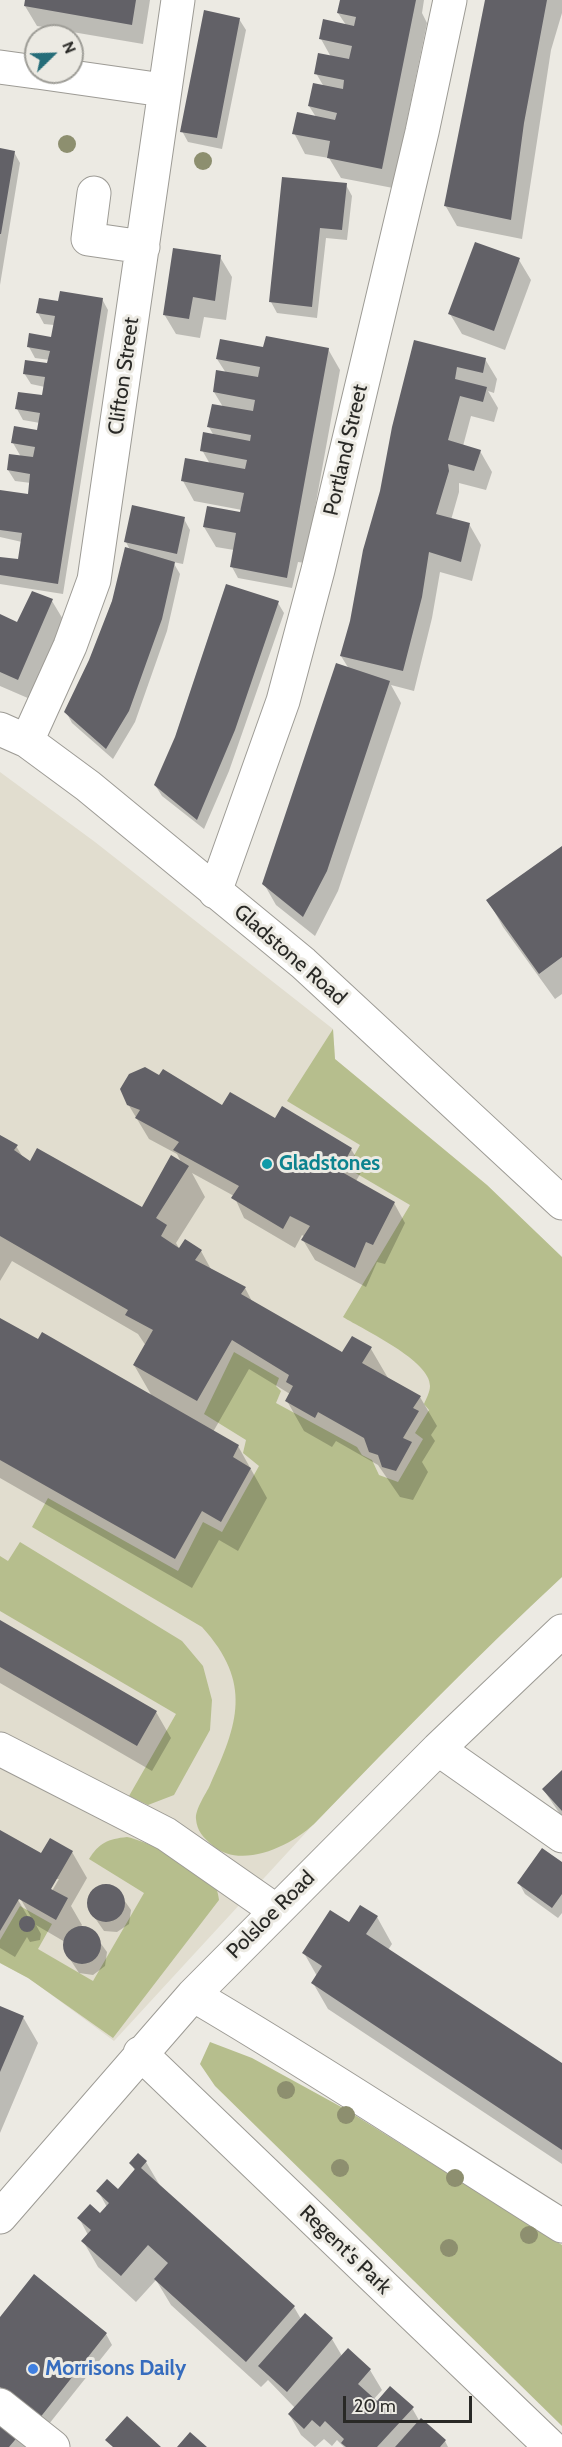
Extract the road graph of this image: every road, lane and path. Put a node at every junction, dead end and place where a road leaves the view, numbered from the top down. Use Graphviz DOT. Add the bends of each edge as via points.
graph roads {
  1 [pos="178,0"];
  2 [pos="450,0"];
  3 [pos="0,67"];
  4 [pos="24,70"];
  5 [pos="84,79"];
  6 [pos="163,90"];
  7 [pos="94,193"];
  8 [pos="143,247"];
  9 [pos="13,735"];
  10 [pos="215,891"];
  11 [pos="562,1203"];
  12 [pos="562,1631"];
  13 [pos="0,1749"];
  14 [pos="438,1749"];
  15 [pos="562,1836"];
  16 [pos="275,1910"];
  17 [pos="193,1995"];
  18 [pos="140,2053"];
  19 [pos="0,2217"];
  20 [pos="562,2226"];
  21 [pos="0,2405"];
  22 [pos="53,2447"];
  23 [pos="551,2447"];
  1 -- 6 [label="street, Clifton Street"];
  2 -- 10 [label="street, Portland Street" via="315,581 283,701"];
  3 -- 4 [label="street"];
  5 -- 6 [label="street"];
  6 -- 8 [label="street, Clifton Street"];
  7 -- 8 [label="street" via="88,239"];
  8 -- 9 [label="street, Clifton Street" via="94,580 70,645"];
  9 -- 10 [label="street, Gladstone Road" via="88,786"];
  10 -- 11 [label="street, Gladstone Road" via="303,963"];
  12 -- 14 [label="street, Polsloe Road"];
  13 -- 16 [label="street" via="166,1834"];
  14 -- 15 [label="street"];
  14 -- 16 [label="street, Polsloe Road"];
  16 -- 17 [label="street, Polsloe Road"];
  17 -- 18 [label="street, Polsloe Road"];
  17 -- 20 [label="street" via="298,2057"];
  18 -- 19 [label="street, Polsloe Road"];
  18 -- 23 [label="street, Regent's Park"];
  21 -- 22 [label="street"];
}
